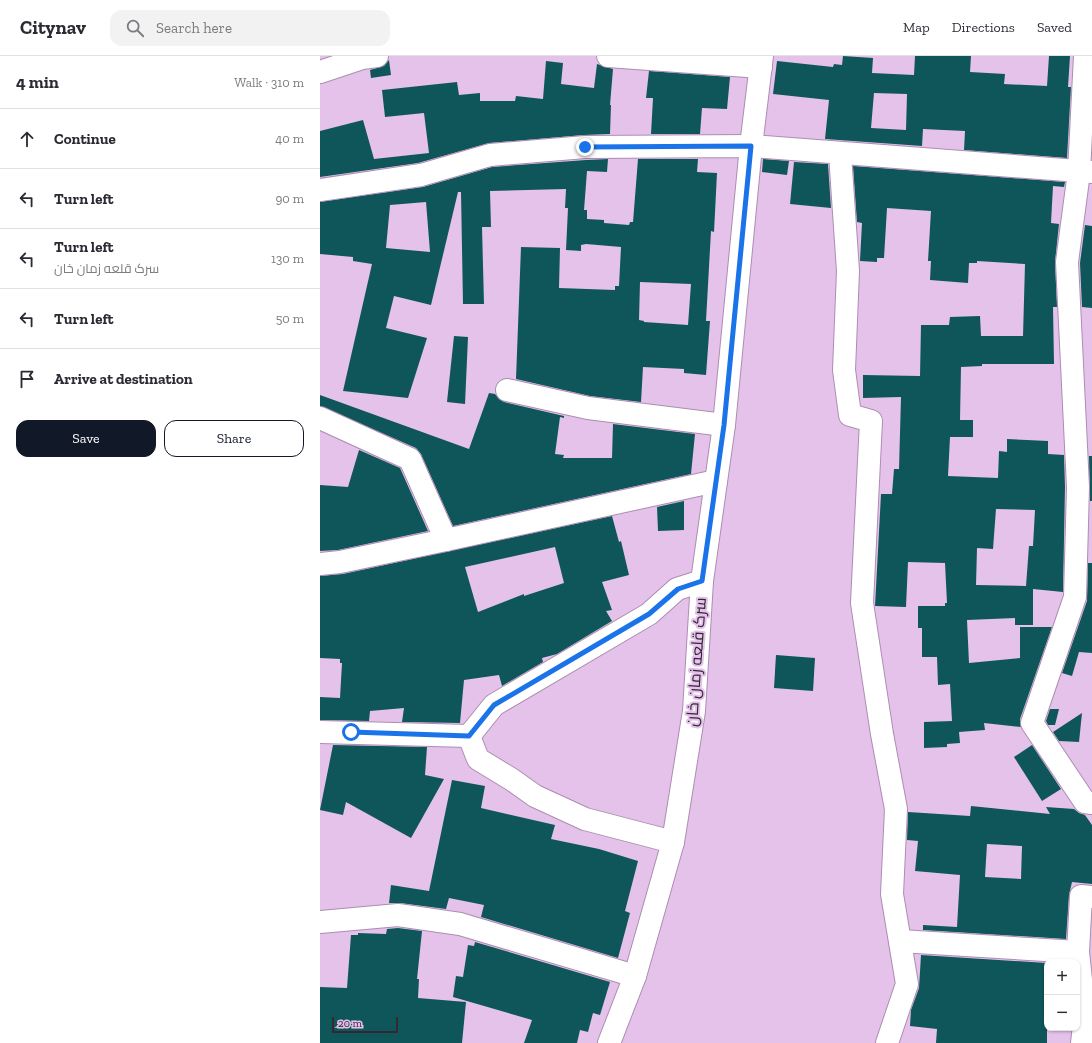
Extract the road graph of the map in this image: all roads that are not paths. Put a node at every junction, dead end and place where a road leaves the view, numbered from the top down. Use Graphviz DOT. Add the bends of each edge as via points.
graph roads {
  1 [pos="377,56"];
  2 [pos="608,56"];
  3 [pos="1085,56"];
  4 [pos="762,61"];
  5 [pos="320,72"];
  6 [pos="751,146"];
  7 [pos="840,154"];
  8 [pos="1085,172"];
  9 [pos="320,190"];
  10 [pos="508,390"];
  11 [pos="320,418"];
  12 [pos="724,425"];
  13 [pos="716,482"];
  14 [pos="446,540"];
  15 [pos="320,564"];
  16 [pos="702,581"];
  17 [pos="1084,598"];
  18 [pos="320,732"];
  19 [pos="469,736"];
  20 [pos="1092,802"];
  21 [pos="673,842"];
  22 [pos="1092,897"];
  23 [pos="320,922"];
  24 [pos="900,941"];
  25 [pos="1078,952"];
  26 [pos="635,976"];
  27 [pos="609,1043"];
  28 [pos="887,1043"];
  29 [pos="1082,1043"];
  1 -- 5 [label="street" via="362,58"];
  2 -- 4 [label="street"];
  3 -- 8 [label="street"];
  4 -- 6 [label="street, سرک قلعه زمان خان"];
  6 -- 7 [label="street"];
  6 -- 9 [label="street" via="585,147 490,155 421,175"];
  6 -- 12 [label="street, سرک قلعه زمان خان"];
  7 -- 8 [label="street"];
  7 -- 24 [label="street" via="848,271 844,370 850,415 871,421 862,603 896,809 892,894"];
  8 -- 17 [label="street" via="1067,262"];
  10 -- 12 [label="street" via="588,408"];
  11 -- 14 [label="street" via="410,459"];
  12 -- 13 [label="street, سرک قلعه زمان خان"];
  13 -- 14 [label="street"];
  13 -- 16 [label="street, سرک قلعه زمان خان"];
  14 -- 15 [label="street"];
  16 -- 19 [label="street" via="678,589 649,614 494,705"];
  16 -- 21 [label="street, سرک قلعه زمان خان" via="694,711"];
  17 -- 20 [label="street" via="1032,724 1085,802"];
  18 -- 19 [label="street"];
  19 -- 21 [label="street" via="478,759 535,796 585,819"];
  21 -- 26 [label="street, سرک قلعه زمان خان"];
  22 -- 25 [label="street" via="1081,896"];
  23 -- 26 [label="street" via="398,915 460,924"];
  24 -- 25 [label="street"];
  24 -- 28 [label="street" via="907,984"];
  25 -- 29 [label="street" via="1085,1017"];
  26 -- 27 [label="street, سرک قلعه زمان خان"];
}
